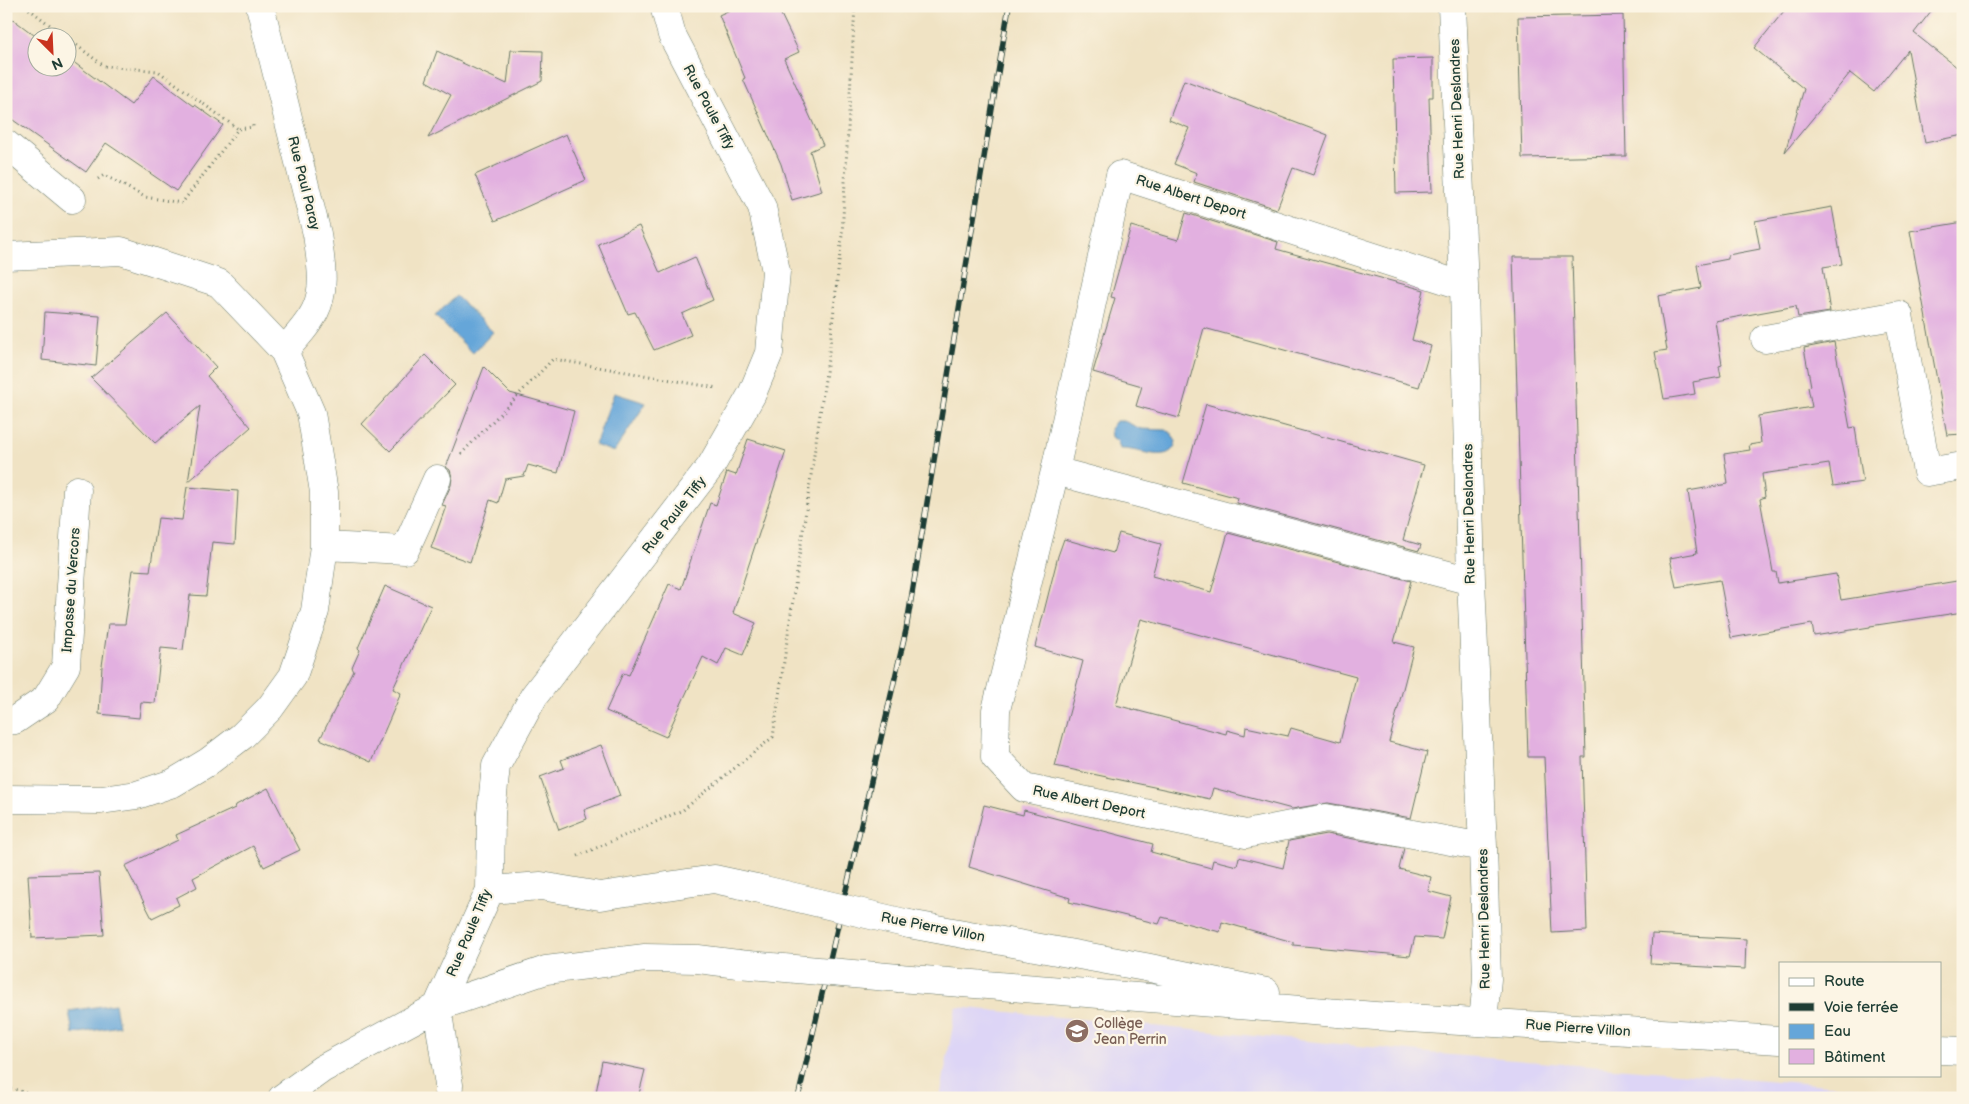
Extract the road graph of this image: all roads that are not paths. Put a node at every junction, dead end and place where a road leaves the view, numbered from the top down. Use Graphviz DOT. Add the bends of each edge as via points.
graph roads {
  1 [pos="260,6"];
  2 [pos="664,6"];
  3 [pos="1452,6"];
  4 [pos="6,144"];
  5 [pos="72,199"];
  6 [pos="6,256"];
  7 [pos="1464,286"];
  8 [pos="1765,339"];
  9 [pos="284,351"];
  10 [pos="1963,466"];
  11 [pos="1055,471"];
  12 [pos="437,479"];
  13 [pos="77,490"];
  14 [pos="324,546"];
  15 [pos="1471,581"];
  16 [pos="6,722"];
  17 [pos="6,799"];
  18 [pos="1483,847"];
  19 [pos="490,890"];
  20 [pos="437,1007"];
  21 [pos="1375,1016"];
  22 [pos="1483,1022"];
  23 [pos="1779,1040"];
  24 [pos="1942,1050"];
  25 [pos="1963,1051"];
  26 [pos="282,1098"];
  27 [pos="448,1098"];
  1 -- 9 [label="street, Rue Paul Paray" via="316,234 321,268 316,310"];
  2 -- 19 [label="street, Rue Paule Tiffy" via="672,35 762,208 776,271 769,353 752,394 711,466 534,696 496,766 491,814"];
  3 -- 7 [label="street, Rue Henri Deslandres"];
  4 -- 5 [label="street"];
  6 -- 9 [label="street" via="121,250 219,283"];
  7 -- 11 [label="street, Rue Albert Deport" via="1120,174"];
  7 -- 15 [label="street, Rue Henri Deslandres"];
  8 -- 10 [label="street" via="1900,315 1927,472"];
  9 -- 14 [label="street" via="311,413 324,492"];
  11 -- 15 [label="street"];
  11 -- 18 [label="street, Rue Albert Deport" via="996,710 995,757 1024,788 1246,834 1326,818"];
  12 -- 14 [label="street" via="405,550"];
  13 -- 16 [label="street, Impasse du Vercors" via="66,666 46,699 15,720"];
  14 -- 17 [label="street" via="315,611 293,676 270,708 242,736 208,762 172,783 137,794 101,800"];
  15 -- 18 [label="street, Rue Henri Deslandres"];
  18 -- 22 [label="street, Rue Henri Deslandres" via="1487,979"];
  19 -- 20 [label="street, Rue Paule Tiffy"];
  19 -- 21 [label="street, Rue Pierre Villon, bridge" via="541,886 600,896 714,879 909,924 1145,967"];
  20 -- 21 [label="street, Rue Pierre Villon, bridge" via="546,970 645,958 698,959"];
  20 -- 26 [label="street, Rue Pierre Villon" via="322,1069"];
  20 -- 27 [label="street" via="450,1085"];
  21 -- 22 [label="street, Rue Pierre Villon"];
  22 -- 23 [label="street, Rue Pierre Villon"];
  24 -- 25 [label="street"];
}
